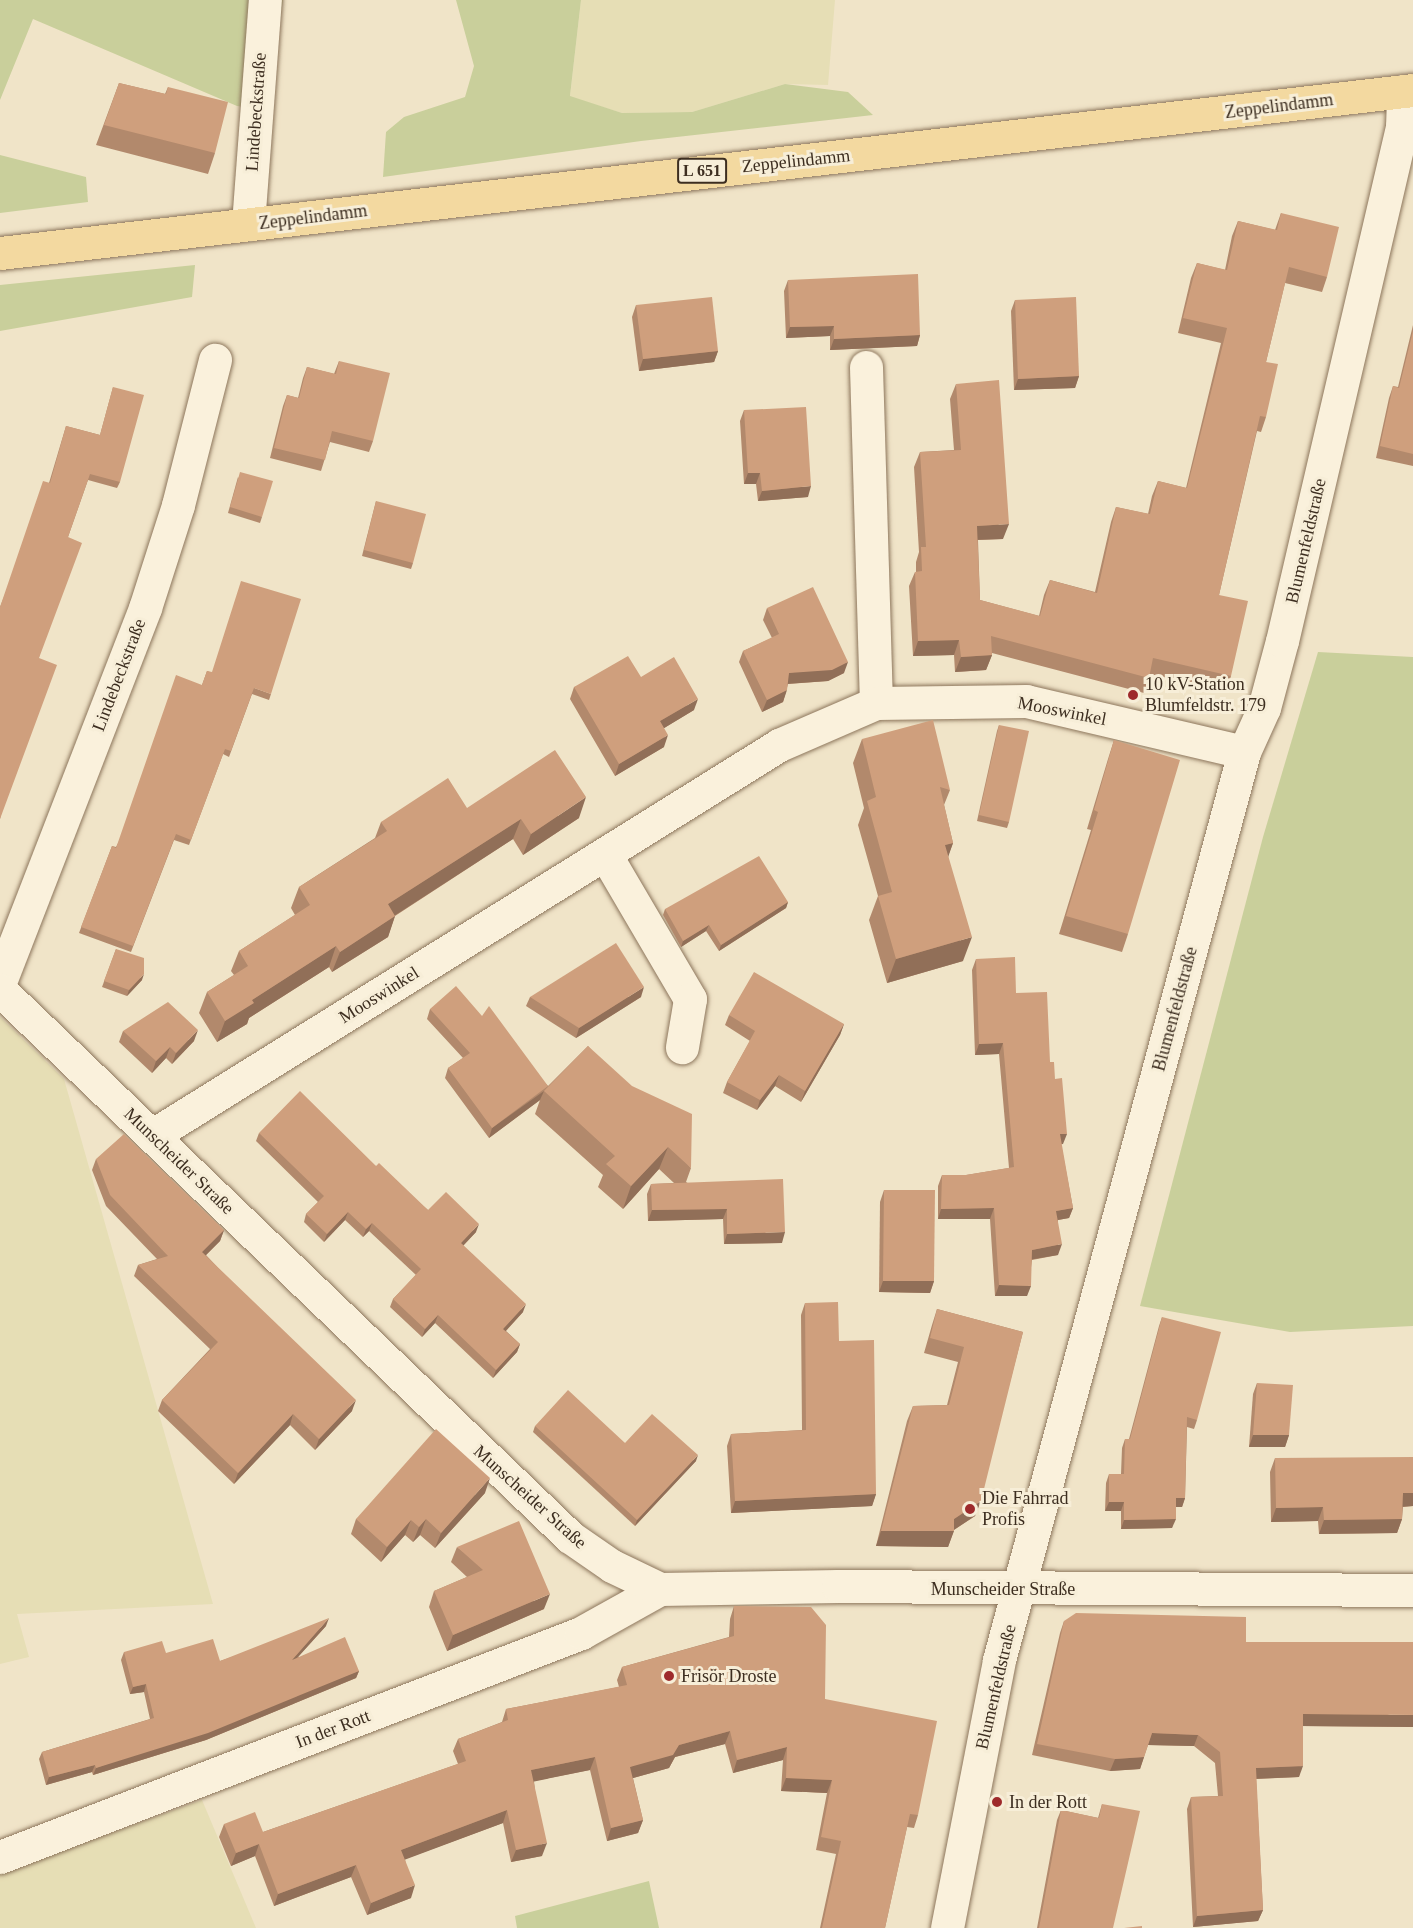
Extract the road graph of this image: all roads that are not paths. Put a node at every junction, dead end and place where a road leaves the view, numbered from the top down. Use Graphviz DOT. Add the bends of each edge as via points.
graph roads {
  1 [pos="265,0"];
  2 [pos="1408,90"];
  3 [pos="248,224"];
  4 [pos="0,253"];
  5 [pos="215,360"];
  6 [pos="866,367"];
  7 [pos="876,703"];
  8 [pos="1244,752"];
  9 [pos="605,854"];
  10 [pos="0,982"];
  11 [pos="0,990"];
  12 [pos="682,1047"];
  13 [pos="153,1136"];
  14 [pos="660,1589"];
  15 [pos="1019,1590"];
  16 [pos="1413,1590"];
  17 [pos="0,1857"];
  18 [pos="947,1928"];
  1 -- 3 [label="street, Lindebeckstraße"];
  2 -- 3 [label="main road, Zeppelindamm / L 651"];
  2 -- 8 [label="street, Blumenfeldstraße" via="1282,641 1264,708"];
  3 -- 4 [label="main road, Zeppelindamm / L 651"];
  5 -- 10 [label="street, Lindebeckstraße" via="178,505 145,608"];
  6 -- 7 [label="street"];
  7 -- 8 [label="street, Mooswinkel" via="1026,701"];
  7 -- 9 [label="street, Mooswinkel" via="779,745"];
  8 -- 15 [label="street, Blumenfeldstraße"];
  9 -- 12 [label="street" via="690,999"];
  9 -- 13 [label="street, Mooswinkel"];
  11 -- 13 [label="street, Munscheider Straße"];
  13 -- 14 [label="street, Munscheider Straße" via="570,1537 612,1566"];
  14 -- 15 [label="street, Munscheider Straße" via="838,1586"];
  14 -- 17 [label="street, In der Rott" via="581,1633"];
  15 -- 16 [label="street, Munscheider Straße"];
  15 -- 18 [label="street, Blumenfeldstraße" via="999,1660"];
}
